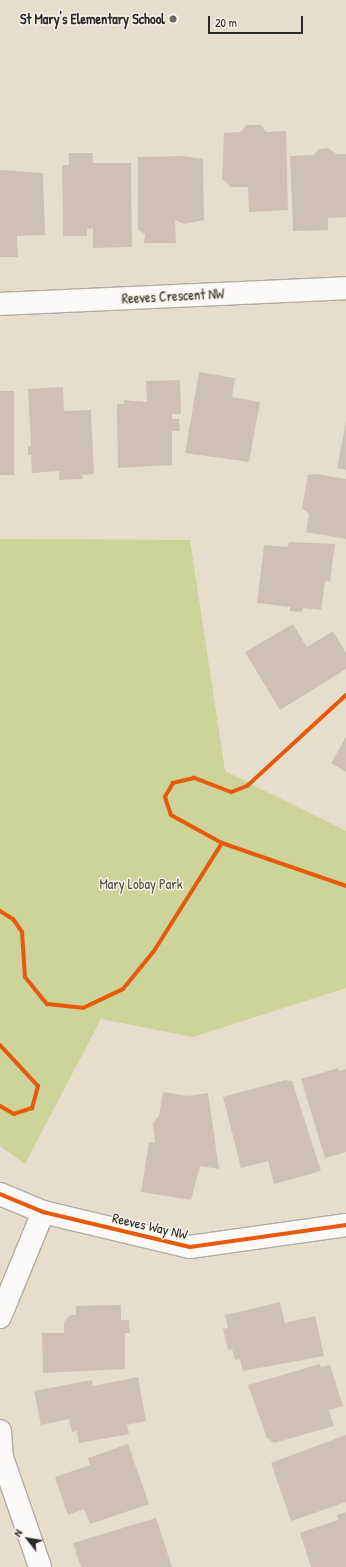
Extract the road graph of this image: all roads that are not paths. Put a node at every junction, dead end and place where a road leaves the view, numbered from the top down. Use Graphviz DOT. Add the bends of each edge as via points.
graph roads {
  1 [pos="346,288"];
  2 [pos="0,304"];
  3 [pos="0,1194"];
  4 [pos="43,1212"];
  5 [pos="346,1225"];
  6 [pos="0,1317"];
  7 [pos="0,1431"];
  8 [pos="40,1567"];
  1 -- 2 [label="street, Reeves Crescent NW"];
  3 -- 4 [label="street, Reeves Way NW"];
  4 -- 5 [label="street, Reeves Way NW" via="190,1247"];
  4 -- 6 [label="street"];
  7 -- 8 [label="street" via="2,1457"];
}
